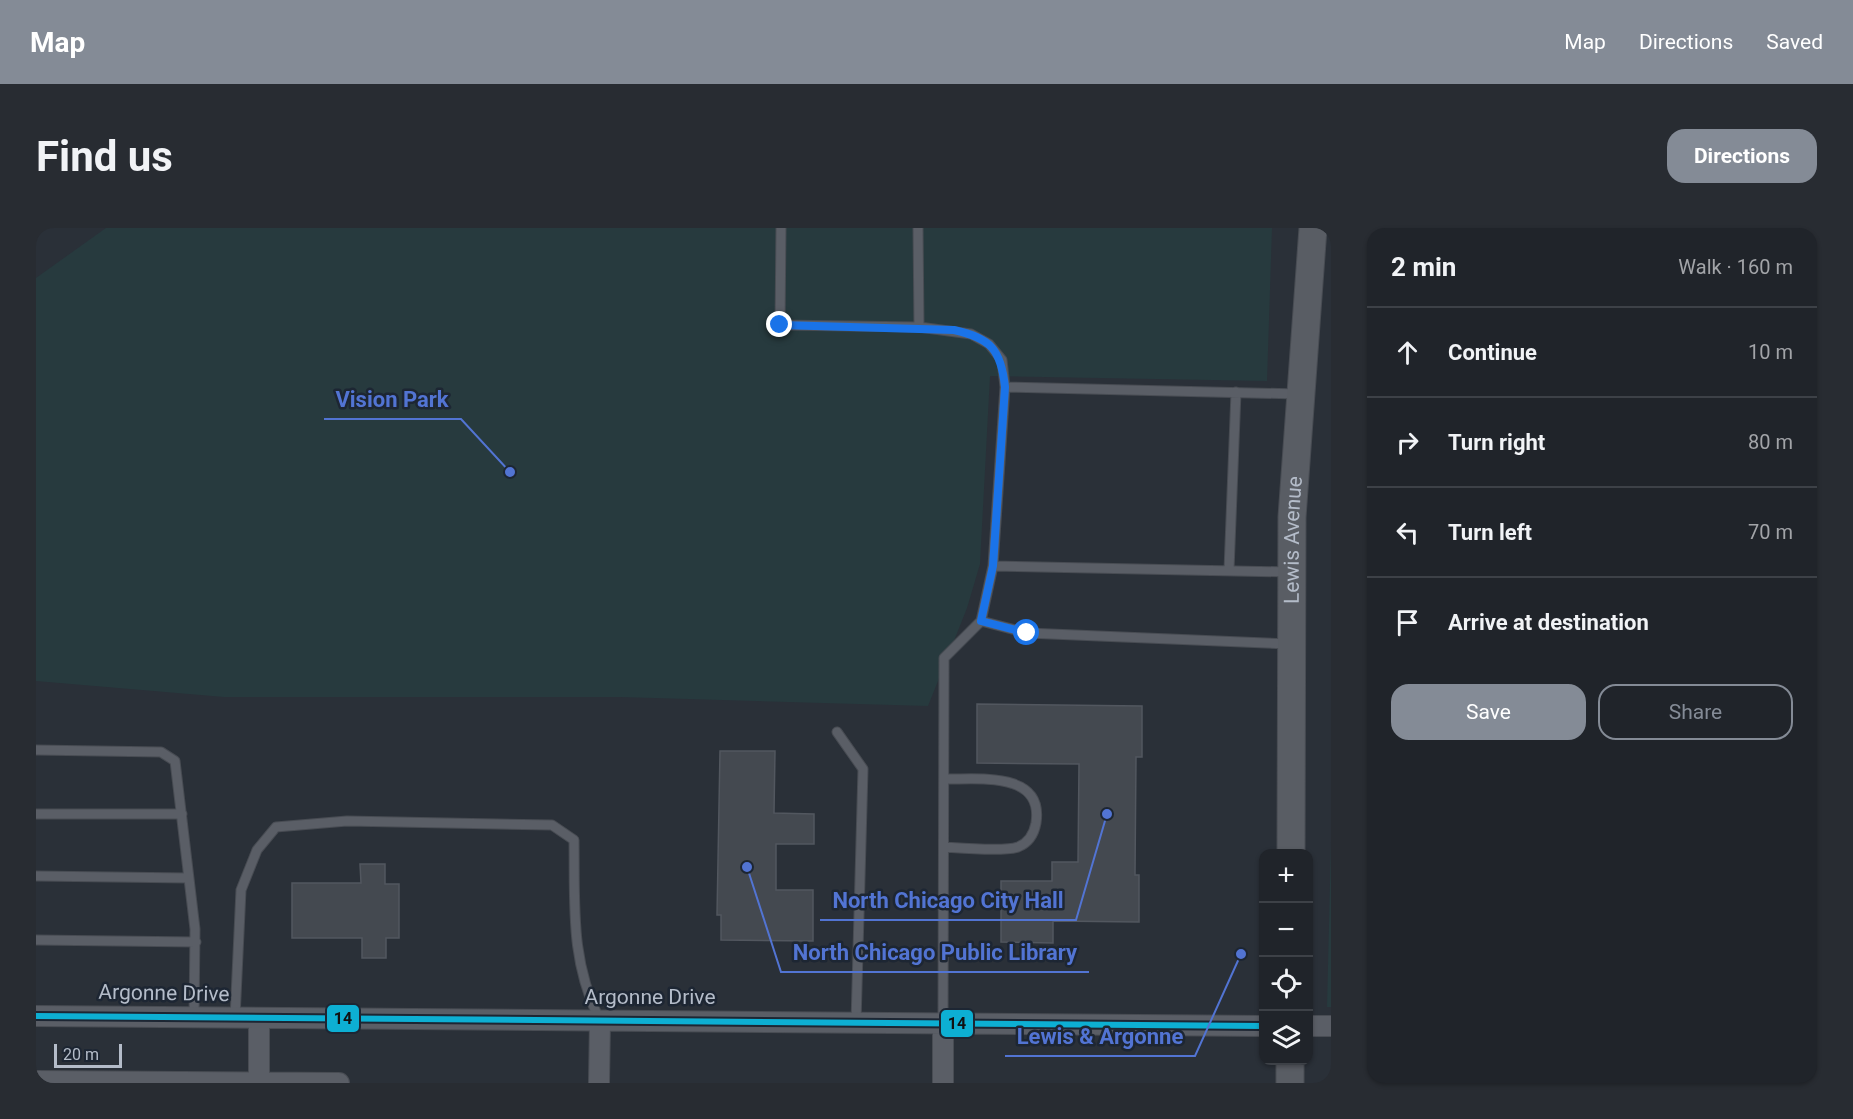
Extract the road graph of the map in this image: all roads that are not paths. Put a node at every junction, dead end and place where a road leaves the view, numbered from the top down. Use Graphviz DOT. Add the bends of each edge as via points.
graph roads {
  1 [pos="781,228"];
  2 [pos="918,228"];
  3 [pos="1313,228"];
  4 [pos="919,327"];
  5 [pos="1005,387"];
  6 [pos="1236,392"];
  7 [pos="1301,394"];
  8 [pos="993,566"];
  9 [pos="1229,570"];
  10 [pos="1291,572"];
  11 [pos="981,621"];
  12 [pos="1291,644"];
  13 [pos="837,732"];
  14 [pos="36,750"];
  15 [pos="944,779"];
  16 [pos="36,813"];
  17 [pos="182,813"];
  18 [pos="944,848"];
  19 [pos="1291,849"];
  20 [pos="36,876"];
  21 [pos="189,878"];
  22 [pos="36,940"];
  23 [pos="196,942"];
  24 [pos="36,1016"];
  25 [pos="194,1017"];
  26 [pos="235,1017"];
  27 [pos="259,1018"];
  28 [pos="600,1021"];
  29 [pos="856,1023"];
  30 [pos="943,1024"];
  31 [pos="1259,1026"];
  32 [pos="1313,1026"];
  33 [pos="1331,1026"];
  34 [pos="1290,1065"];
  35 [pos="36,1081"];
  36 [pos="259,1083"];
  37 [pos="339,1083"];
  38 [pos="599,1083"];
  39 [pos="943,1083"];
  40 [pos="1290,1083"];
  1 -- 4 [label="lane" via="780,325"];
  2 -- 4 [label="lane"];
  3 -- 7 [label="main road, Lewis Avenue"];
  4 -- 5 [label="lane" via="971,333 989,344 1002,360"];
  5 -- 6 [label="lane"];
  5 -- 8 [label="lane"];
  6 -- 7 [label="lane"];
  6 -- 9 [label="lane"];
  7 -- 10 [label="main road, Lewis Avenue"];
  8 -- 9 [label="lane"];
  8 -- 11 [label="lane"];
  9 -- 10 [label="lane"];
  10 -- 12 [label="main road, Lewis Avenue"];
  11 -- 12 [label="lane" via="1027,633"];
  11 -- 15 [label="lane" via="944,658"];
  12 -- 19 [label="main road, Lewis Avenue"];
  13 -- 29 [label="lane" via="863,769"];
  14 -- 17 [label="lane" via="161,752 175,761"];
  15 -- 18 [label="lane"];
  15 -- 18 [label="lane" via="1011,782 1024,787 1033,800 1037,817 1026,843 1015,848"];
  16 -- 17 [label="lane"];
  17 -- 21 [label="lane"];
  18 -- 30 [label="lane"];
  20 -- 21 [label="lane"];
  21 -- 23 [label="lane"];
  22 -- 23 [label="lane"];
  23 -- 25 [label="lane"];
  24 -- 25 [label="street, Argonne Drive"];
  25 -- 26 [label="street, Argonne Drive"];
  26 -- 27 [label="street, Argonne Drive"];
  26 -- 28 [label="lane" via="241,890 257,850 276,827 347,821 552,825 574,840 576,948 587,995"];
  27 -- 28 [label="street, Argonne Drive"];
  27 -- 36 [label="street"];
  28 -- 29 [label="street, Argonne Drive"];
  28 -- 38 [label="street"];
  29 -- 30 [label="street, Argonne Drive"];
  30 -- 31 [label="street, Argonne Drive"];
  30 -- 39 [label="street"];
  32 -- 33 [label="street"];
  34 -- 40 [label="main road"];
  35 -- 36 [label="street"];
  36 -- 37 [label="street"];
}
